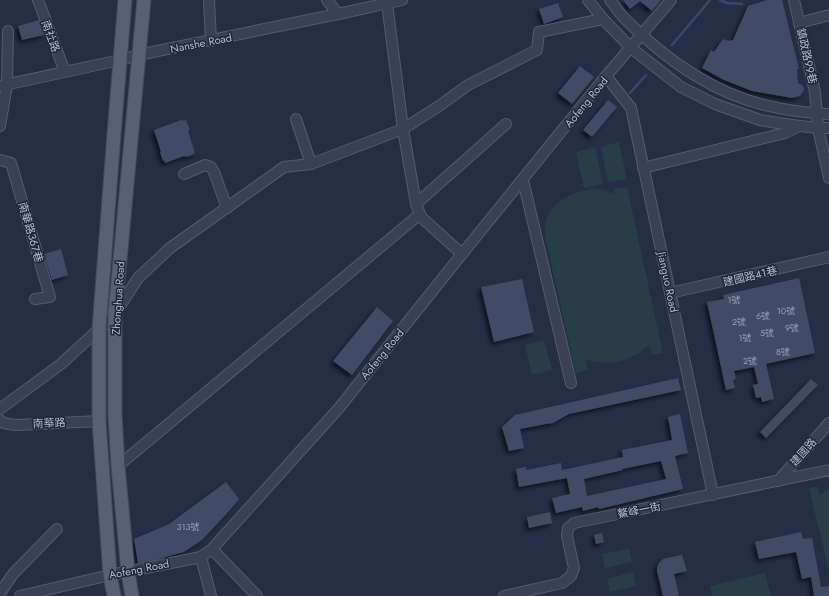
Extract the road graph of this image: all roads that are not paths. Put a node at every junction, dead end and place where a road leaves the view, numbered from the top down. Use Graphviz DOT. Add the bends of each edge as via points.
graph roads {
  1 [pos="38,0"];
  2 [pos="125,0"];
  3 [pos="144,0"];
  4 [pos="209,0"];
  5 [pos="328,0"];
  6 [pos="402,0"];
  7 [pos="588,0"];
  8 [pos="610,0"];
  9 [pos="671,0"];
  10 [pos="794,0"];
  11 [pos="387,3"];
  12 [pos="338,14"];
  13 [pos="829,15"];
  14 [pos="603,19"];
  15 [pos="799,23"];
  16 [pos="8,31"];
  17 [pos="642,35"];
  18 [pos="211,41"];
  19 [pos="631,48"];
  20 [pos="138,55"];
  21 [pos="120,60"];
  22 [pos="65,72"];
  23 [pos="606,76"];
  24 [pos="3,85"];
  25 [pos="817,113"];
  26 [pos="829,114"];
  27 [pos="296,119"];
  28 [pos="506,124"];
  29 [pos="0,126"];
  30 [pos="800,126"];
  31 [pos="818,128"];
  32 [pos="829,128"];
  33 [pos="403,129"];
  34 [pos="0,160"];
  35 [pos="310,164"];
  36 [pos="643,168"];
  37 [pos="184,174"];
  38 [pos="829,178"];
  39 [pos="523,180"];
  40 [pos="416,204"];
  41 [pos="226,208"];
  42 [pos="420,214"];
  43 [pos="462,254"];
  44 [pos="829,257"];
  45 [pos="670,293"];
  46 [pos="35,299"];
  47 [pos="115,314"];
  48 [pos="99,329"];
  49 [pos="571,383"];
  50 [pos="0,409"];
  51 [pos="0,420"];
  52 [pos="99,421"];
  53 [pos="829,423"];
  54 [pos="118,466"];
  55 [pos="829,470"];
  56 [pos="778,481"];
  57 [pos="713,494"];
  58 [pos="57,530"];
  59 [pos="212,549"];
  60 [pos="201,557"];
  61 [pos="128,572"];
  62 [pos="110,575"];
  63 [pos="0,593"];
  64 [pos="20,596"];
  65 [pos="114,596"];
  66 [pos="132,596"];
  67 [pos="211,596"];
  68 [pos="257,596"];
  69 [pos="504,596"];
  1 -- 22 [label="street, 南社路"];
  2 -- 21 [label="main road, Zhonghua Road"];
  3 -- 20 [label="main road, Zhonghua Road"];
  4 -- 18 [label="street"];
  5 -- 12 [label="street"];
  6 -- 11 [label="street, Nanshe Road"];
  7 -- 14 [label="street"];
  8 -- 17 [label="street"];
  9 -- 17 [label="street, Aofeng Road"];
  10 -- 15 [label="street, 鎮政路99巷"];
  11 -- 12 [label="street, Nanshe Road"];
  11 -- 33 [label="street"];
  12 -- 18 [label="street, Nanshe Road"];
  13 -- 15 [label="street"];
  14 -- 19 [label="street"];
  14 -- 33 [label="street" via="539,32 537,50 468,85"];
  15 -- 25 [label="street, 鎮政路99巷" via="815,92"];
  16 -- 24 [label="street"];
  17 -- 19 [label="street, Aofeng Road"];
  17 -- 25 [label="street" via="683,68 725,91 768,106"];
  18 -- 20 [label="street, Nanshe Road"];
  19 -- 23 [label="street, Aofeng Road"];
  19 -- 30 [label="street" via="681,87 715,104 760,120"];
  20 -- 21 [label="street, Nanshe Road"];
  20 -- 47 [label="main road, Zhonghua Road"];
  21 -- 22 [label="street, Nanshe Road"];
  21 -- 48 [label="main road, Zhonghua Road"];
  22 -- 24 [label="street, Nanshe Road"];
  23 -- 36 [label="street, Jianguo Road" via="631,108"];
  23 -- 39 [label="street, Aofeng Road"];
  24 -- 29 [label="street"];
  25 -- 26 [label="street"];
  25 -- 31 [label="street, 鎮政路99巷"];
  27 -- 35 [label="street"];
  28 -- 40 [label="street"];
  30 -- 31 [label="street"];
  30 -- 36 [label="street" via="784,133"];
  31 -- 32 [label="street"];
  31 -- 38 [label="street, 鎮政路99巷"];
  33 -- 35 [label="street"];
  33 -- 40 [label="street"];
  34 -- 46 [label="street, 南華路367巷" via="11,163 50,297"];
  35 -- 41 [label="street" via="284,167"];
  36 -- 45 [label="street, Jianguo Road"];
  37 -- 41 [label="street" via="205,165 211,167"];
  39 -- 43 [label="street, Aofeng Road"];
  39 -- 49 [label="street"];
  40 -- 42 [label="street"];
  41 -- 47 [label="street" via="170,248 138,278"];
  42 -- 43 [label="street"];
  42 -- 54 [label="street"];
  43 -- 59 [label="street, Aofeng Road" via="339,408"];
  44 -- 45 [label="street, 建國路41巷"];
  45 -- 57 [label="street, Jianguo Road"];
  47 -- 48 [label="street"];
  47 -- 54 [label="main road, Zhonghua Road"];
  48 -- 50 [label="street" via="61,364"];
  48 -- 52 [label="main road, Zhonghua Road"];
  51 -- 52 [label="street, 南華路" via="17,425"];
  52 -- 62 [label="main road, Zhonghua Road"];
  53 -- 56 [label="street, 建國路"];
  54 -- 61 [label="main road, Zhonghua Road"];
  55 -- 56 [label="street, 鰲峰一街"];
  56 -- 57 [label="street, 鰲峰一街"];
  57 -- 69 [label="street, 鰲峰一街" via="574,523 568,528 567,536 574,568 571,576 562,583"];
  58 -- 63 [label="street" via="13,574"];
  59 -- 60 [label="street, Aofeng Road"];
  59 -- 68 [label="street"];
  60 -- 61 [label="street, Aofeng Road"];
  60 -- 67 [label="street"];
  61 -- 62 [label="street, Aofeng Road"];
  61 -- 66 [label="main road, Zhonghua Road"];
  62 -- 64 [label="street, Aofeng Road"];
  62 -- 65 [label="main road, Zhonghua Road"];
}
